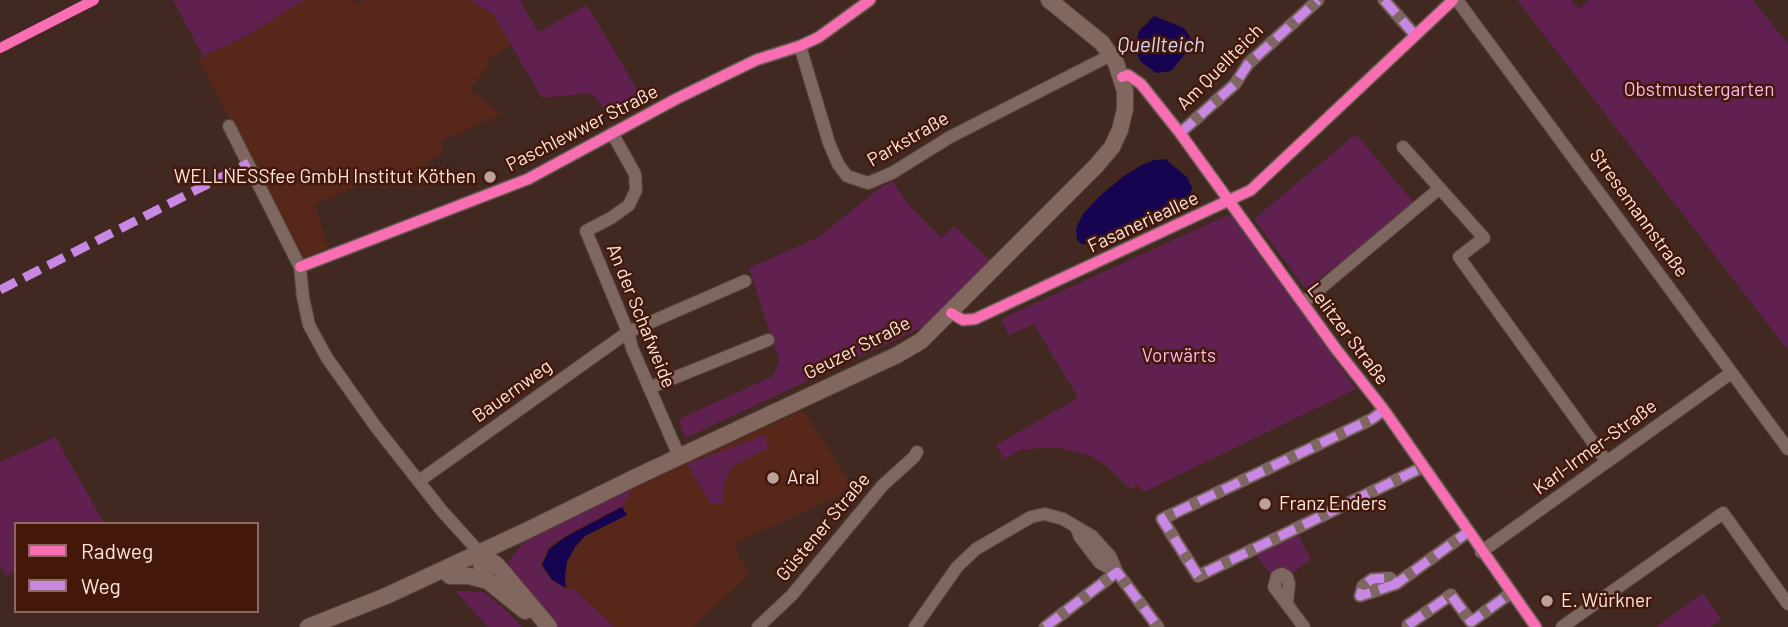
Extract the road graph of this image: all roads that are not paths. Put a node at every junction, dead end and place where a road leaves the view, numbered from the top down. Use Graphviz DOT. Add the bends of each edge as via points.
graph roads {
  1 [pos="870,0"];
  2 [pos="1049,0"];
  3 [pos="1318,0"];
  4 [pos="1384,0"];
  5 [pos="1455,0"];
  6 [pos="1415,36"];
  7 [pos="800,46"];
  8 [pos="1111,55"];
  9 [pos="1122,77"];
  10 [pos="229,126"];
  11 [pos="612,133"];
  12 [pos="1180,133"];
  13 [pos="1403,147"];
  14 [pos="1440,188"];
  15 [pos="1230,202"];
  16 [pos="300,267"];
  17 [pos="745,281"];
  18 [pos="1303,303"];
  19 [pos="951,313"];
  20 [pos="628,332"];
  21 [pos="768,340"];
  22 [pos="1731,373"];
  23 [pos="649,388"];
  24 [pos="1384,410"];
  25 [pos="1788,449"];
  26 [pos="917,452"];
  27 [pos="679,457"];
  28 [pos="1607,462"];
  29 [pos="1423,467"];
  30 [pos="419,481"];
  31 [pos="1468,532"];
  32 [pos="1481,552"];
  33 [pos="480,553"];
  34 [pos="444,569"];
  35 [pos="1117,572"];
  36 [pos="488,581"];
  37 [pos="1396,584"];
  38 [pos="1511,593"];
  39 [pos="1287,604"];
  40 [pos="1788,604"];
  41 [pos="1408,625"];
  42 [pos="308,627"];
  43 [pos="542,627"];
  44 [pos="549,627"];
  45 [pos="758,627"];
  46 [pos="915,627"];
  47 [pos="1045,627"];
  48 [pos="1158,627"];
  49 [pos="1304,627"];
  50 [pos="1536,627"];
  51 [pos="1562,627"];
  1 -- 7 [label="street, Paschlewwer Straße"];
  2 -- 8 [label="main road, Geuzer Straße"];
  3 -- 12 [label="street, Am Quellteich"];
  4 -- 6 [label="street"];
  5 -- 6 [label="street, Fasanerieallee"];
  5 -- 22 [label="street, Stresemannstraße"];
  6 -- 15 [label="street, Fasanerieallee" via="1260,183"];
  7 -- 8 [label="street, Parkstraße" via="838,164 847,176 868,183"];
  7 -- 11 [label="street, Paschlewwer Straße" via="756,60"];
  8 -- 9 [label="main road, Geuzer Straße"];
  9 -- 12 [label="street, Lelitzer Straße" via="1128,75 1142,84"];
  9 -- 19 [label="main road, Geuzer Straße" via="1125,109 1112,147"];
  10 -- 16 [label="street"];
  11 -- 16 [label="street, Paschlewwer Straße" via="527,178"];
  11 -- 20 [label="street, An der Schafweide" via="635,174 636,190 629,205 586,231"];
  12 -- 15 [label="street, Lelitzer Straße"];
  13 -- 14 [label="street"];
  14 -- 18 [label="street, Lelitzer Straße"];
  14 -- 28 [label="street" via="1484,238 1459,257"];
  15 -- 18 [label="street, Lelitzer Straße"];
  15 -- 19 [label="street, Fasanerieallee" via="975,319 963,320"];
  16 -- 30 [label="street" via="309,326 327,358"];
  17 -- 20 [label="street"];
  18 -- 24 [label="street, Lelitzer Straße"];
  19 -- 27 [label="main road, Geuzer Straße" via="911,347"];
  20 -- 23 [label="street, An der Schafweide"];
  20 -- 30 [label="street, Bauernweg"];
  21 -- 23 [label="street"];
  22 -- 25 [label="street, Stresemannstraße"];
  22 -- 28 [label="street, Karl-Irmer-Straße"];
  23 -- 27 [label="street, An der Schafweide"];
  24 -- 29 [label="street, Lelitzer Straße"];
  24 -- 29 [label="street, Lelitzer Straße" via="1162,519 1198,576"];
  26 -- 45 [label="street, Güstener Straße" via="883,485 792,595"];
  27 -- 33 [label="main road, Geuzer Straße"];
  28 -- 32 [label="street, Karl-Irmer-Straße"];
  29 -- 31 [label="street, Lelitzer Straße"];
  30 -- 33 [label="street"];
  31 -- 32 [label="street, Lelitzer Straße"];
  31 -- 37 [label="street"];
  32 -- 38 [label="street, Lelitzer Straße"];
  33 -- 34 [label="main road, Geuzer Straße"];
  33 -- 36 [label="main road"];
  33 -- 44 [label="main road" via="497,565"];
  34 -- 36 [label="main road" via="450,576"];
  34 -- 42 [label="main road, Geuzer Straße"];
  35 -- 46 [label="street" via="1100,563 1075,525 1054,515 1031,517 976,549 957,567"];
  35 -- 47 [label="street"];
  35 -- 48 [label="street"];
  36 -- 43 [label="main road"];
  38 -- 41 [label="street" via="1471,622 1451,595"];
  38 -- 50 [label="street, Lelitzer Straße"];
  39 -- 49 [label="street"];
  40 -- 51 [label="street" via="1723,513"];
}
